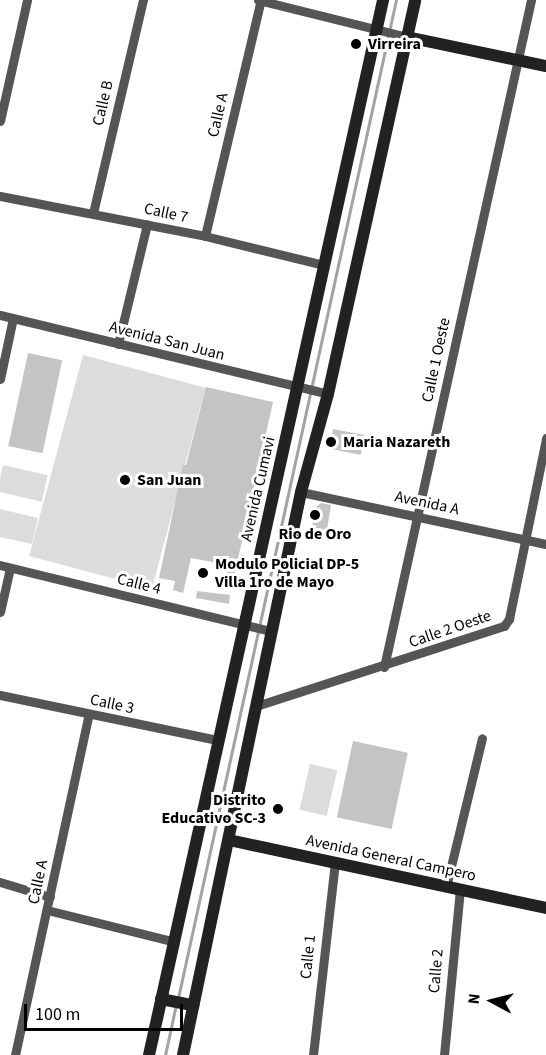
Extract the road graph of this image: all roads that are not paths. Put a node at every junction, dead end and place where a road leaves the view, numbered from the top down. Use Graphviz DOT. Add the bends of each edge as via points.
graph roads {
  1 [pos="27,0"];
  2 [pos="143,0"];
  3 [pos="260,0"];
  4 [pos="383,0"];
  5 [pos="415,0"];
  6 [pos="531,0"];
  7 [pos="381,32"];
  8 [pos="404,36"];
  9 [pos="518,60"];
  10 [pos="546,66"];
  11 [pos="0,121"];
  12 [pos="0,196"];
  13 [pos="93,213"];
  14 [pos="147,224"];
  15 [pos="205,236"];
  16 [pos="324,265"];
  17 [pos="0,315"];
  18 [pos="13,318"];
  19 [pos="118,345"];
  20 [pos="0,380"];
  21 [pos="302,389"];
  22 [pos="325,393"];
  23 [pos="546,438"];
  24 [pos="301,492"];
  25 [pos="417,516"];
  26 [pos="523,539"];
  27 [pos="546,544"];
  28 [pos="0,565"];
  29 [pos="10,568"];
  30 [pos="0,612"];
  31 [pos="247,626"];
  32 [pos="267,630"];
  33 [pos="384,668"];
  34 [pos="0,695"];
  35 [pos="256,706"];
  36 [pos="89,714"];
  37 [pos="482,738"];
  38 [pos="218,740"];
  39 [pos="229,840"];
  40 [pos="335,862"];
  41 [pos="0,882"];
  42 [pos="446,886"];
  43 [pos="460,890"];
  44 [pos="50,897"];
  45 [pos="546,908"];
  46 [pos="47,910"];
  47 [pos="175,942"];
  48 [pos="164,1000"];
  49 [pos="189,1004"];
  50 [pos="15,1055"];
  51 [pos="149,1055"];
  52 [pos="183,1055"];
  53 [pos="313,1055"];
  54 [pos="444,1055"];
  1 -- 11 [label="street"];
  2 -- 13 [label="street, Calle B"];
  3 -- 7 [label="street"];
  3 -- 15 [label="street, Calle A"];
  4 -- 7 [label="main road, Avenida Cumavi"];
  5 -- 8 [label="main road"];
  6 -- 9 [label="street, Calle 1 Oeste"];
  7 -- 8 [label="street"];
  7 -- 16 [label="main road, Avenida Cumavi"];
  8 -- 9 [label="main road"];
  8 -- 22 [label="main road"];
  9 -- 10 [label="main road"];
  9 -- 25 [label="street, Calle 1 Oeste"];
  12 -- 13 [label="street, Calle 7"];
  13 -- 14 [label="street, Calle 7"];
  14 -- 15 [label="street, Calle 7"];
  14 -- 19 [label="street"];
  15 -- 16 [label="street, Calle 7"];
  16 -- 21 [label="main road, Avenida Cumavi"];
  17 -- 18 [label="street, Avenida San Juan"];
  18 -- 19 [label="street, Avenida San Juan"];
  18 -- 20 [label="street"];
  19 -- 21 [label="street, Avenida San Juan"];
  21 -- 22 [label="street, Avenida San Juan"];
  21 -- 31 [label="main road, Avenida Cumavi"];
  22 -- 24 [label="main road"];
  23 -- 26 [label="street, Calle 2 Oeste"];
  24 -- 25 [label="street, Avenida A"];
  24 -- 32 [label="main road"];
  25 -- 26 [label="street, Avenida A"];
  25 -- 33 [label="street, Calle 1 Oeste"];
  26 -- 27 [label="street, Avenida A"];
  26 -- 33 [label="street, Calle 2 Oeste" via="504,626"];
  28 -- 29 [label="street, Calle 4"];
  29 -- 30 [label="street"];
  29 -- 31 [label="street, Calle 4"];
  31 -- 32 [label="street, Calle 4"];
  31 -- 38 [label="main road, Avenida Cumavi"];
  32 -- 35 [label="main road"];
  33 -- 35 [label="street, Calle 2 Oeste"];
  34 -- 36 [label="street, Calle 3"];
  35 -- 39 [label="main road"];
  36 -- 38 [label="street, Calle 3"];
  36 -- 44 [label="street, Calle A"];
  37 -- 42 [label="street"];
  38 -- 47 [label="main road, Avenida Cumavi"];
  39 -- 40 [label="main road, Avenida General Campero"];
  39 -- 49 [label="main road"];
  40 -- 42 [label="main road, Avenida General Campero"];
  40 -- 53 [label="street, Calle 1"];
  41 -- 44 [label="street"];
  42 -- 43 [label="main road, Avenida General Campero"];
  43 -- 45 [label="main road, Avenida General Campero"];
  43 -- 54 [label="street, Calle 2"];
  44 -- 46 [label="street, Calle A"];
  46 -- 47 [label="street"];
  46 -- 50 [label="street, Calle A"];
  47 -- 48 [label="main road, Avenida Cumavi"];
  48 -- 49 [label="main road"];
  48 -- 51 [label="main road, Avenida Cumavi"];
  49 -- 52 [label="main road"];
}
